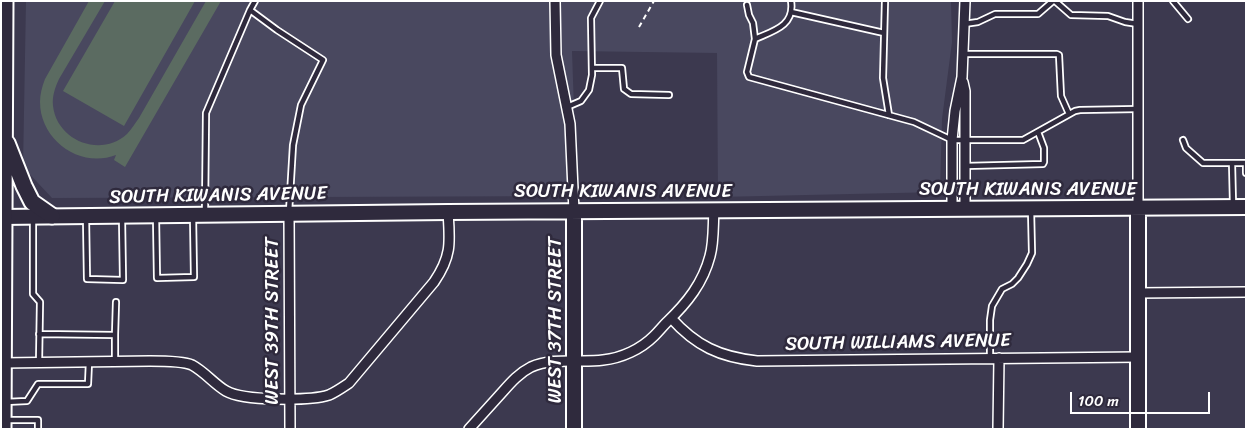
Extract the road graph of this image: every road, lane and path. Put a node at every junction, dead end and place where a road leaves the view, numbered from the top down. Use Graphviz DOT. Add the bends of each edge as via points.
graph roads {
  1 [pos="5,1"];
  2 [pos="255,1"];
  3 [pos="555,1"];
  4 [pos="600,1"];
  5 [pos="654,1"];
  6 [pos="791,1"];
  7 [pos="885,1"];
  8 [pos="965,1"];
  9 [pos="1054,1"];
  10 [pos="1138,1"];
  11 [pos="1173,1"];
  12 [pos="747,6"];
  13 [pos="250,10"];
  14 [pos="790,12"];
  15 [pos="1188,19"];
  16 [pos="964,24"];
  17 [pos="1138,24"];
  18 [pos="639,27"];
  19 [pos="884,33"];
  20 [pos="756,39"];
  21 [pos="3,48"];
  22 [pos="964,54"];
  23 [pos="592,68"];
  24 [pos="962,77"];
  25 [pos="669,95"];
  26 [pos="566,107"];
  27 [pos="1138,109"];
  28 [pos="1069,114"];
  29 [pos="890,115"];
  30 [pos="1038,132"];
  31 [pos="3,134"];
  32 [pos="952,140"];
  33 [pos="965,140"];
  34 [pos="1183,140"];
  35 [pos="3,155"];
  36 [pos="1232,163"];
  37 [pos="1246,163"];
  38 [pos="965,166"];
  39 [pos="1246,173"];
  40 [pos="1239,207"];
  41 [pos="1031,208"];
  42 [pos="958,209"];
  43 [pos="1138,209"];
  44 [pos="714,210"];
  45 [pos="574,211"];
  46 [pos="448,212"];
  47 [pos="199,214"];
  48 [pos="289,214"];
  49 [pos="122,215"];
  50 [pos="156,215"];
  51 [pos="33,216"];
  52 [pos="52,216"];
  53 [pos="86,216"];
  54 [pos="3,217"];
  55 [pos="2,263"];
  56 [pos="1246,292"];
  57 [pos="1137,293"];
  58 [pos="116,302"];
  59 [pos="671,318"];
  60 [pos="39,334"];
  61 [pos="115,335"];
  62 [pos="1138,357"];
  63 [pos="995,358"];
  64 [pos="89,362"];
  65 [pos="115,362"];
  66 [pos="574,362"];
  67 [pos="3,363"];
  68 [pos="39,363"];
  69 [pos="290,400"];
  70 [pos="2,402"];
  71 [pos="3,424"];
  72 [pos="38,429"];
  73 [pos="290,429"];
  74 [pos="469,429"];
  75 [pos="574,429"];
  76 [pos="998,429"];
  77 [pos="1138,429"];
  1 -- 21 [label="main road"];
  2 -- 13 [label="lane"];
  3 -- 26 [label="street" via="556,55"];
  4 -- 23 [label="lane" via="591,18"];
  5 -- 18 [label="path"];
  6 -- 14 [label="lane"];
  7 -- 19 [label="lane"];
  8 -- 16 [label="street"];
  9 -- 16 [label="lane" via="1038,14 996,14"];
  9 -- 17 [label="lane" via="1071,15 1108,16"];
  10 -- 17 [label="street"];
  11 -- 15 [label="lane"];
  12 -- 20 [label="lane"];
  13 -- 47 [label="lane" via="206,113"];
  13 -- 48 [label="lane" via="323,60 301,105 292,145"];
  14 -- 19 [label="lane"];
  14 -- 20 [label="lane" via="782,28"];
  16 -- 22 [label="street"];
  17 -- 27 [label="street"];
  19 -- 29 [label="lane" via="883,78"];
  20 -- 29 [label="lane" via="747,72 749,77"];
  21 -- 31 [label="main road"];
  22 -- 24 [label="street"];
  22 -- 28 [label="lane" via="1059,55 1061,96"];
  23 -- 25 [label="lane" via="622,68 624,89 631,94"];
  23 -- 26 [label="lane" via="589,90 580,101"];
  24 -- 32 [label="street"];
  24 -- 33 [label="street"];
  26 -- 45 [label="street" via="570,124"];
  27 -- 28 [label="lane" via="1080,110"];
  27 -- 43 [label="street"];
  28 -- 30 [label="lane"];
  29 -- 32 [label="lane"];
  30 -- 33 [label="lane" via="1023,140"];
  30 -- 38 [label="lane" via="1044,148 1042,164"];
  31 -- 35 [label="main road"];
  31 -- 52 [label="main road" via="32,202"];
  32 -- 33 [label="lane"];
  32 -- 42 [label="street"];
  33 -- 38 [label="street"];
  34 -- 36 [label="lane" via="1186,148 1203,163"];
  35 -- 54 [label="main road"];
  36 -- 37 [label="lane"];
  36 -- 40 [label="lane"];
  37 -- 39 [label="lane"];
  38 -- 42 [label="street"];
  40 -- 43 [label="main road, SOUTH KIWANIS AVENUE"];
  41 -- 42 [label="main road, SOUTH KIWANIS AVENUE"];
  41 -- 43 [label="main road, SOUTH KIWANIS AVENUE"];
  41 -- 63 [label="lane" via="1032,253 1018,278 1002,289 992,306 990,320"];
  42 -- 44 [label="main road, SOUTH KIWANIS AVENUE"];
  43 -- 57 [label="main road"];
  44 -- 45 [label="main road, SOUTH KIWANIS AVENUE"];
  44 -- 59 [label="street" via="711,254 705,271 690,298"];
  45 -- 46 [label="main road, SOUTH KIWANIS AVENUE"];
  45 -- 66 [label="main road, WEST 37TH STREET"];
  46 -- 48 [label="main road, SOUTH KIWANIS AVENUE"];
  46 -- 69 [label="street" via="450,245 440,274 349,383 318,398"];
  47 -- 48 [label="main road, SOUTH KIWANIS AVENUE"];
  47 -- 50 [label="main road, SOUTH KIWANIS AVENUE"];
  47 -- 50 [label="lane" via="194,278 157,278"];
  48 -- 69 [label="street, WEST 39TH STREET"];
  49 -- 50 [label="main road, SOUTH KIWANIS AVENUE"];
  49 -- 53 [label="main road, SOUTH KIWANIS AVENUE"];
  49 -- 53 [label="lane" via="123,280 87,279"];
  51 -- 52 [label="main road, SOUTH KIWANIS AVENUE"];
  51 -- 54 [label="main road, SOUTH KIWANIS AVENUE"];
  51 -- 60 [label="lane" via="33,294 40,302"];
  52 -- 53 [label="main road, SOUTH KIWANIS AVENUE"];
  54 -- 55 [label="main road"];
  55 -- 67 [label="main road"];
  56 -- 57 [label="street"];
  57 -- 62 [label="main road"];
  58 -- 61 [label="lane"];
  59 -- 63 [label="street, SOUTH WILLIAMS AVENUE" via="707,348 739,359"];
  59 -- 66 [label="street" via="654,336 632,351 604,360"];
  60 -- 61 [label="lane"];
  60 -- 68 [label="lane"];
  61 -- 65 [label="lane"];
  62 -- 63 [label="street, SOUTH WILLIAMS AVENUE"];
  62 -- 77 [label="main road"];
  63 -- 76 [label="street"];
  64 -- 65 [label="street"];
  64 -- 68 [label="street"];
  64 -- 70 [label="lane" via="88,384 38,384 27,402"];
  65 -- 69 [label="street" via="191,364 227,392 244,397"];
  66 -- 74 [label="street" via="547,362 524,371"];
  66 -- 75 [label="main road, WEST 37TH STREET"];
  67 -- 68 [label="street"];
  67 -- 70 [label="main road"];
  69 -- 73 [label="street, WEST 39TH STREET"];
  70 -- 71 [label="main road"];
  71 -- 72 [label="lane" via="38,420"];
}
